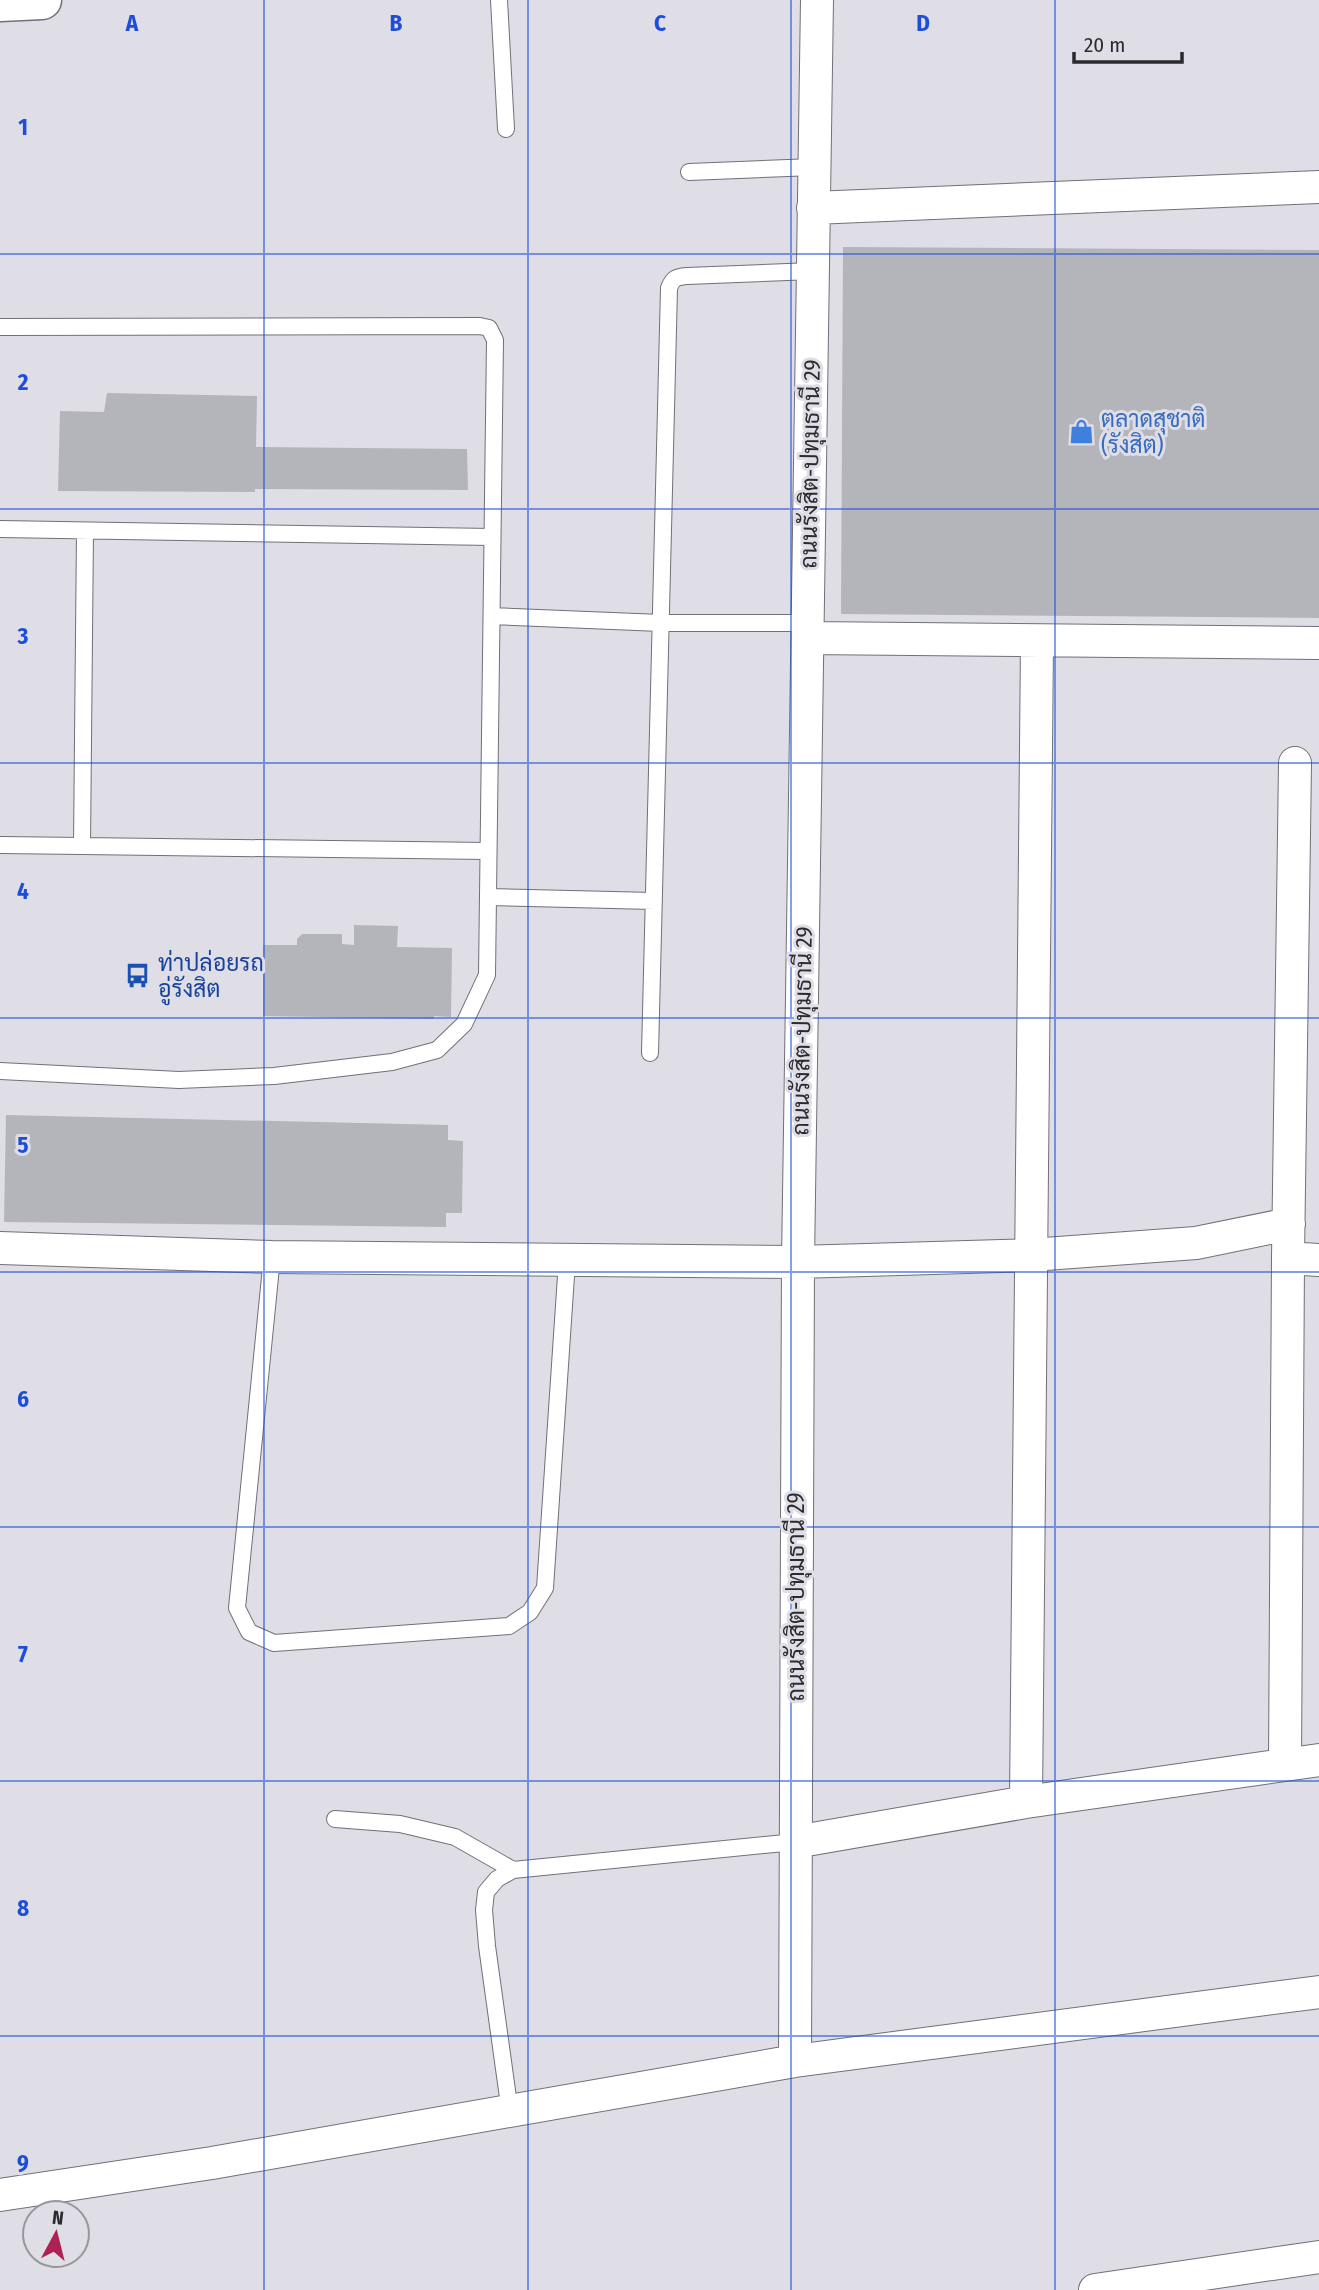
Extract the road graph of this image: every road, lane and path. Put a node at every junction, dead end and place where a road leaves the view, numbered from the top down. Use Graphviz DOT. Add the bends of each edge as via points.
graph roads {
  1 [pos="42,0"];
  2 [pos="499,0"];
  3 [pos="817,0"];
  4 [pos="0,2"];
  5 [pos="506,129"];
  6 [pos="814,167"];
  7 [pos="689,172"];
  8 [pos="1319,187"];
  9 [pos="813,208"];
  10 [pos="813,271"];
  11 [pos="0,327"];
  12 [pos="0,529"];
  13 [pos="85,531"];
  14 [pos="492,537"];
  15 [pos="492,616"];
  16 [pos="662,623"];
  17 [pos="807,631"];
  18 [pos="1037,641"];
  19 [pos="1319,643"];
  20 [pos="1295,763"];
  21 [pos="0,845"];
  22 [pos="82,846"];
  23 [pos="488,851"];
  24 [pos="488,897"];
  25 [pos="654,901"];
  26 [pos="650,1053"];
  27 [pos="0,1071"];
  28 [pos="1289,1224"];
  29 [pos="0,1248"];
  30 [pos="1031,1255"];
  31 [pos="272,1257"];
  32 [pos="1288,1258"];
  33 [pos="1319,1260"];
  34 [pos="567,1261"];
  35 [pos="799,1262"];
  36 [pos="1319,1760"];
  37 [pos="1285,1763"];
  38 [pos="1026,1802"];
  39 [pos="335,1819"];
  40 [pos="795,1842"];
  41 [pos="513,1870"];
  42 [pos="1319,1992"];
  43 [pos="795,2061"];
  44 [pos="510,2112"];
  45 [pos="0,2195"];
  46 [pos="1319,2257"];
  47 [pos="1095,2290"];
  1 -- 4 [label="main road"];
  2 -- 5 [label="lane"];
  3 -- 6 [label="street, ถนนรังสิต-ปทุมธานี 29"];
  6 -- 7 [label="lane"];
  6 -- 9 [label="street, ถนนรังสิต-ปทุมธานี 29"];
  8 -- 9 [label="street"];
  9 -- 10 [label="street, ถนนรังสิต-ปทุมธานี 29"];
  10 -- 16 [label="lane" via="687,275 672,280 668,296"];
  10 -- 17 [label="street, ถนนรังสิต-ปทุมธานี 29"];
  11 -- 14 [label="lane" via="489,328 495,340"];
  12 -- 13 [label="lane"];
  13 -- 14 [label="lane"];
  13 -- 22 [label="lane"];
  14 -- 15 [label="lane"];
  15 -- 16 [label="lane"];
  15 -- 23 [label="lane"];
  16 -- 17 [label="lane"];
  16 -- 25 [label="lane"];
  17 -- 18 [label="street"];
  17 -- 35 [label="street, ถนนรังสิต-ปทุมธานี 29"];
  18 -- 19 [label="street"];
  18 -- 30 [label="street"];
  20 -- 28 [label="street"];
  21 -- 22 [label="lane"];
  22 -- 23 [label="lane"];
  23 -- 24 [label="lane"];
  24 -- 25 [label="lane"];
  24 -- 27 [label="lane" via="487,975 464,1024 437,1050 392,1062 274,1076 178,1080"];
  25 -- 26 [label="lane"];
  28 -- 30 [label="street" via="1196,1243"];
  28 -- 32 [label="street"];
  29 -- 31 [label="street"];
  30 -- 35 [label="street"];
  30 -- 38 [label="street"];
  31 -- 34 [label="street"];
  31 -- 34 [label="lane" via="237,1608 249,1632 274,1643 509,1626 530,1612 545,1588"];
  32 -- 33 [label="street"];
  32 -- 37 [label="street"];
  34 -- 35 [label="street"];
  35 -- 40 [label="street, ถนนรังสิต-ปทุมธานี 29"];
  36 -- 37 [label="street"];
  37 -- 38 [label="street"];
  38 -- 40 [label="street"];
  39 -- 41 [label="lane" via="400,1824 455,1837"];
  40 -- 41 [label="lane"];
  40 -- 43 [label="street, ถนนรังสิต-ปทุมธานี 29"];
  41 -- 44 [label="lane" via="486,1892 484,1910"];
  42 -- 43 [label="street"];
  43 -- 44 [label="street"];
  44 -- 45 [label="street"];
  46 -- 47 [label="street"];
}
